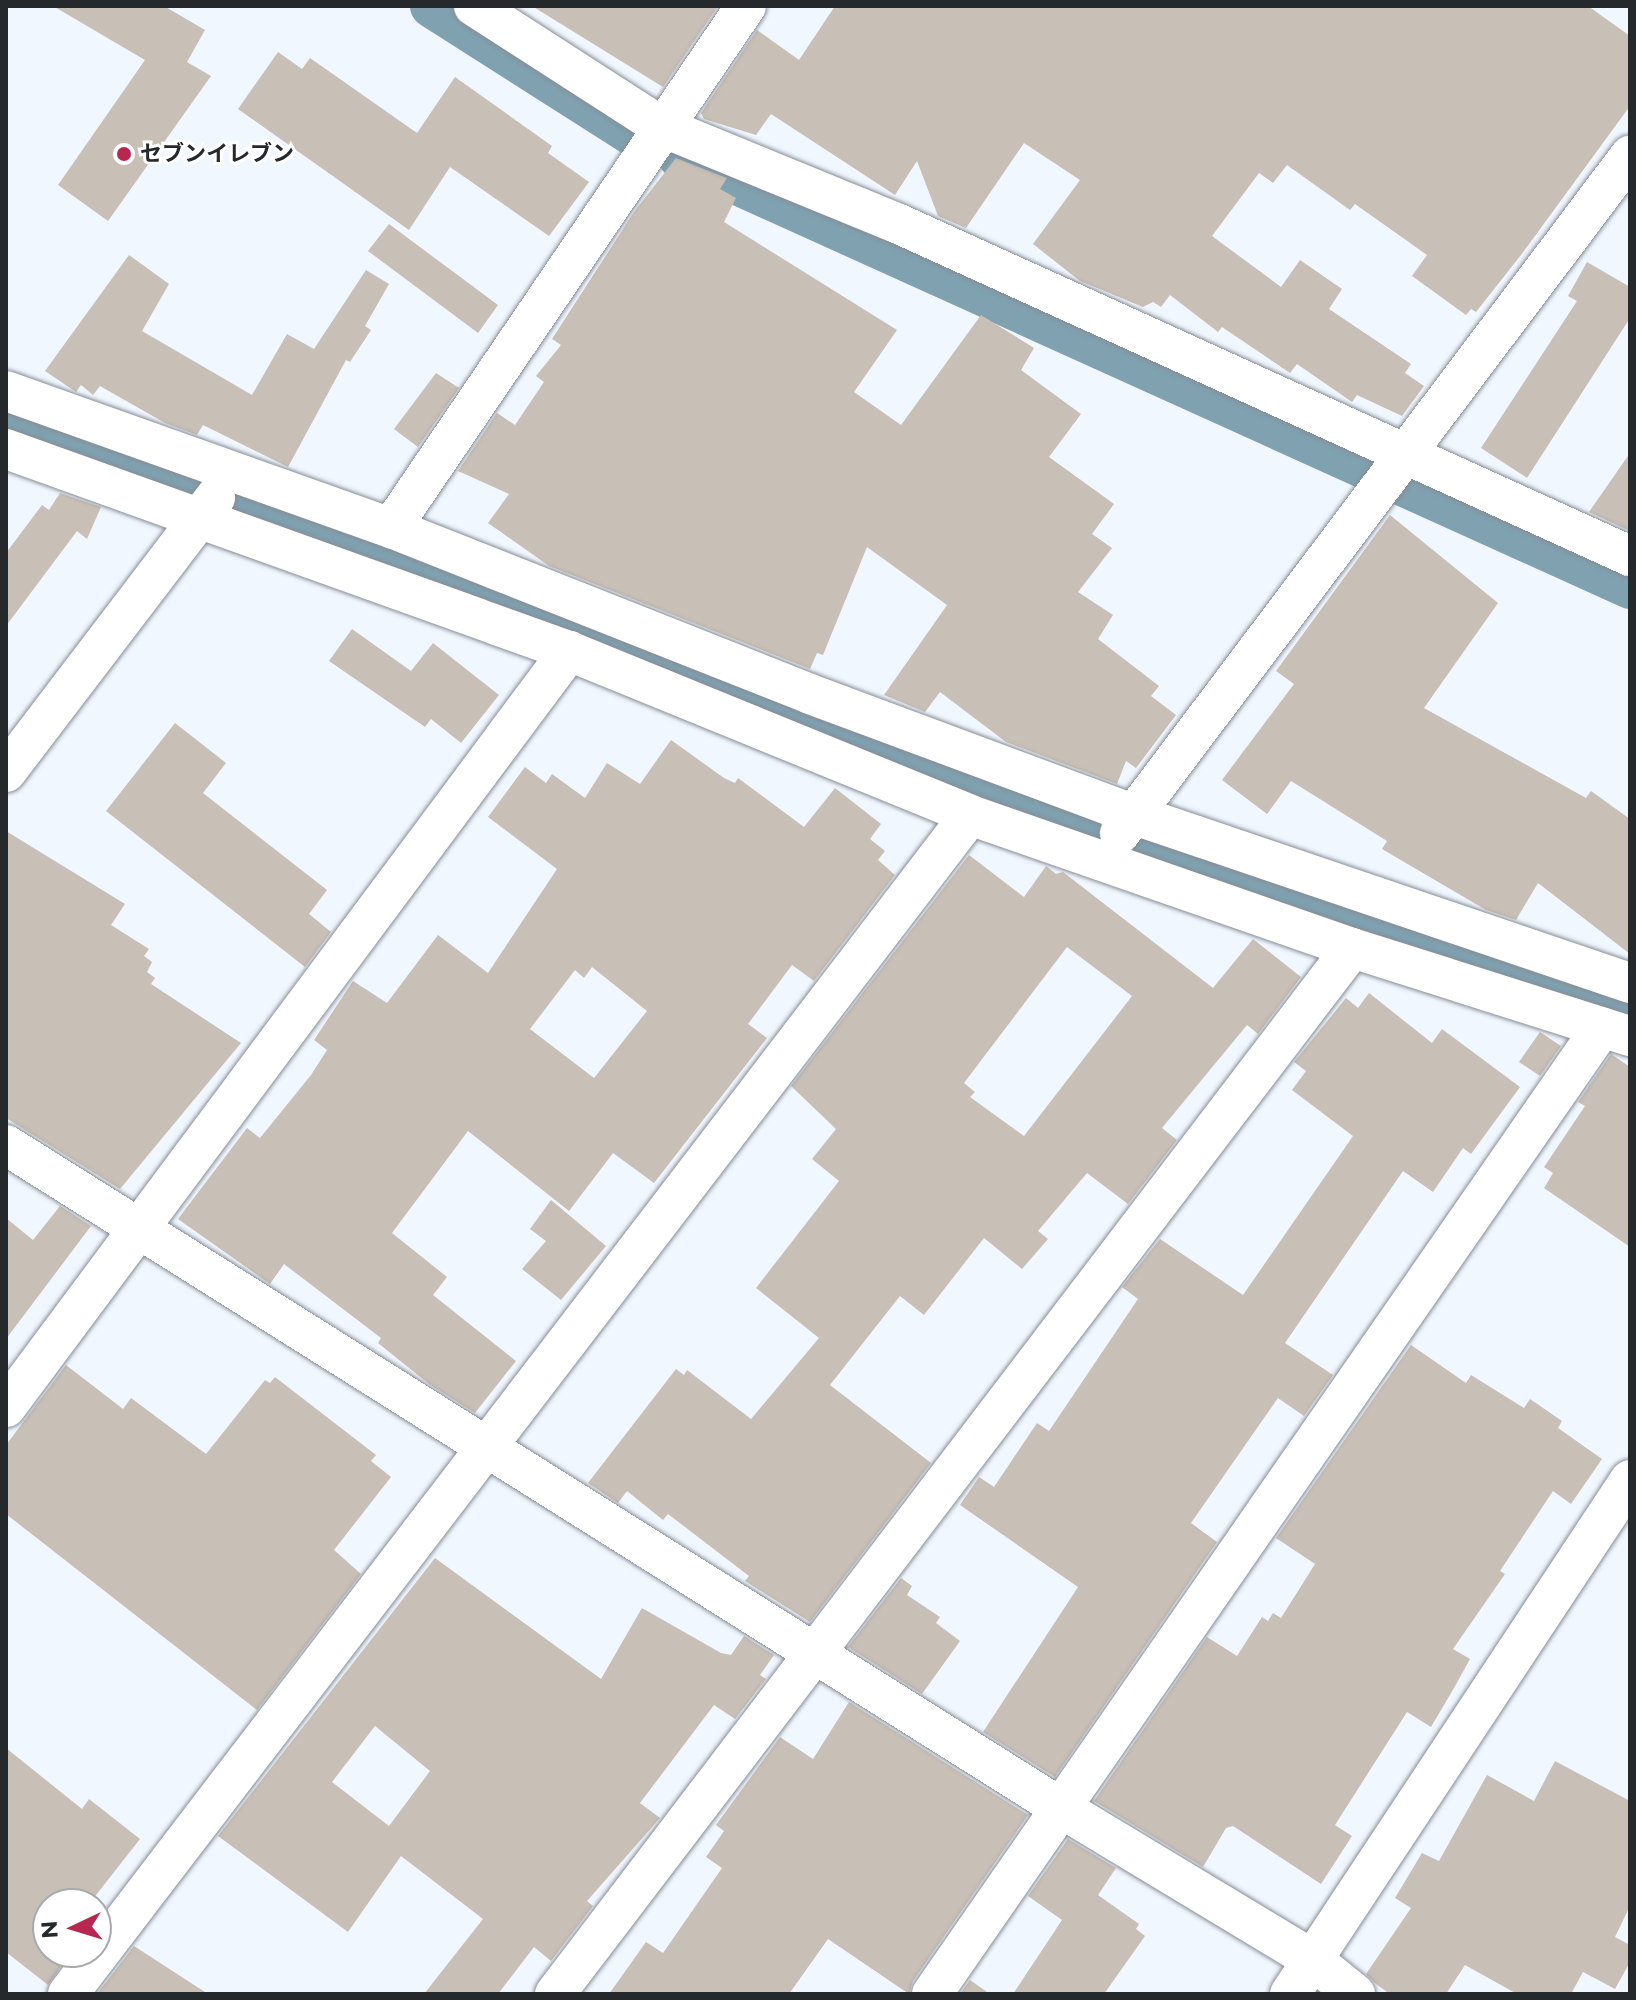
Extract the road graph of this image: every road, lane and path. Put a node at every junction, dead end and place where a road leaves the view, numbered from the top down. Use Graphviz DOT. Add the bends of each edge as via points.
graph roads {
  1 [pos="474,6"];
  2 [pos="746,6"];
  3 [pos="660,126"];
  4 [pos="1630,156"];
  5 [pos="6,391"];
  6 [pos="6,449"];
  7 [pos="1406,454"];
  8 [pos="217,495"];
  9 [pos="391,528"];
  10 [pos="1630,556"];
  11 [pos="569,651"];
  12 [pos="6,772"];
  13 [pos="970,815"];
  14 [pos="1119,836"];
  15 [pos="1352,948"];
  16 [pos="1630,983"];
  17 [pos="1616,1031"];
  18 [pos="6,1145"];
  19 [pos="138,1228"];
  20 [pos="6,1407"];
  21 [pos="488,1445"];
  22 [pos="1630,1480"];
  23 [pos="815,1654"];
  24 [pos="1061,1808"];
  25 [pos="1313,1960"];
  26 [pos="68,1994"];
  27 [pos="555,1994"];
  28 [pos="932,1994"];
  29 [pos="1290,1994"];
  30 [pos="1355,1994"];
  1 -- 3 [label="street"];
  2 -- 3 [label="street"];
  3 -- 7 [label="street" via="899,224"];
  3 -- 9 [label="street"];
  4 -- 7 [label="street"];
  5 -- 8 [label="street"];
  6 -- 8 [label="street"];
  7 -- 10 [label="street"];
  7 -- 14 [label="street"];
  8 -- 9 [label="street"];
  8 -- 11 [label="street"];
  8 -- 12 [label="street"];
  9 -- 14 [label="street" via="810,694"];
  11 -- 13 [label="street"];
  11 -- 19 [label="street"];
  13 -- 14 [label="street"];
  13 -- 21 [label="street"];
  14 -- 15 [label="street"];
  14 -- 16 [label="street"];
  15 -- 17 [label="street"];
  15 -- 23 [label="street"];
  17 -- 24 [label="street"];
  18 -- 19 [label="street"];
  19 -- 20 [label="street"];
  19 -- 21 [label="street"];
  21 -- 23 [label="street"];
  21 -- 26 [label="street"];
  22 -- 25 [label="street"];
  23 -- 24 [label="street"];
  23 -- 27 [label="street"];
  24 -- 25 [label="street"];
  24 -- 28 [label="street"];
  25 -- 29 [label="street"];
  25 -- 30 [label="street"];
}
